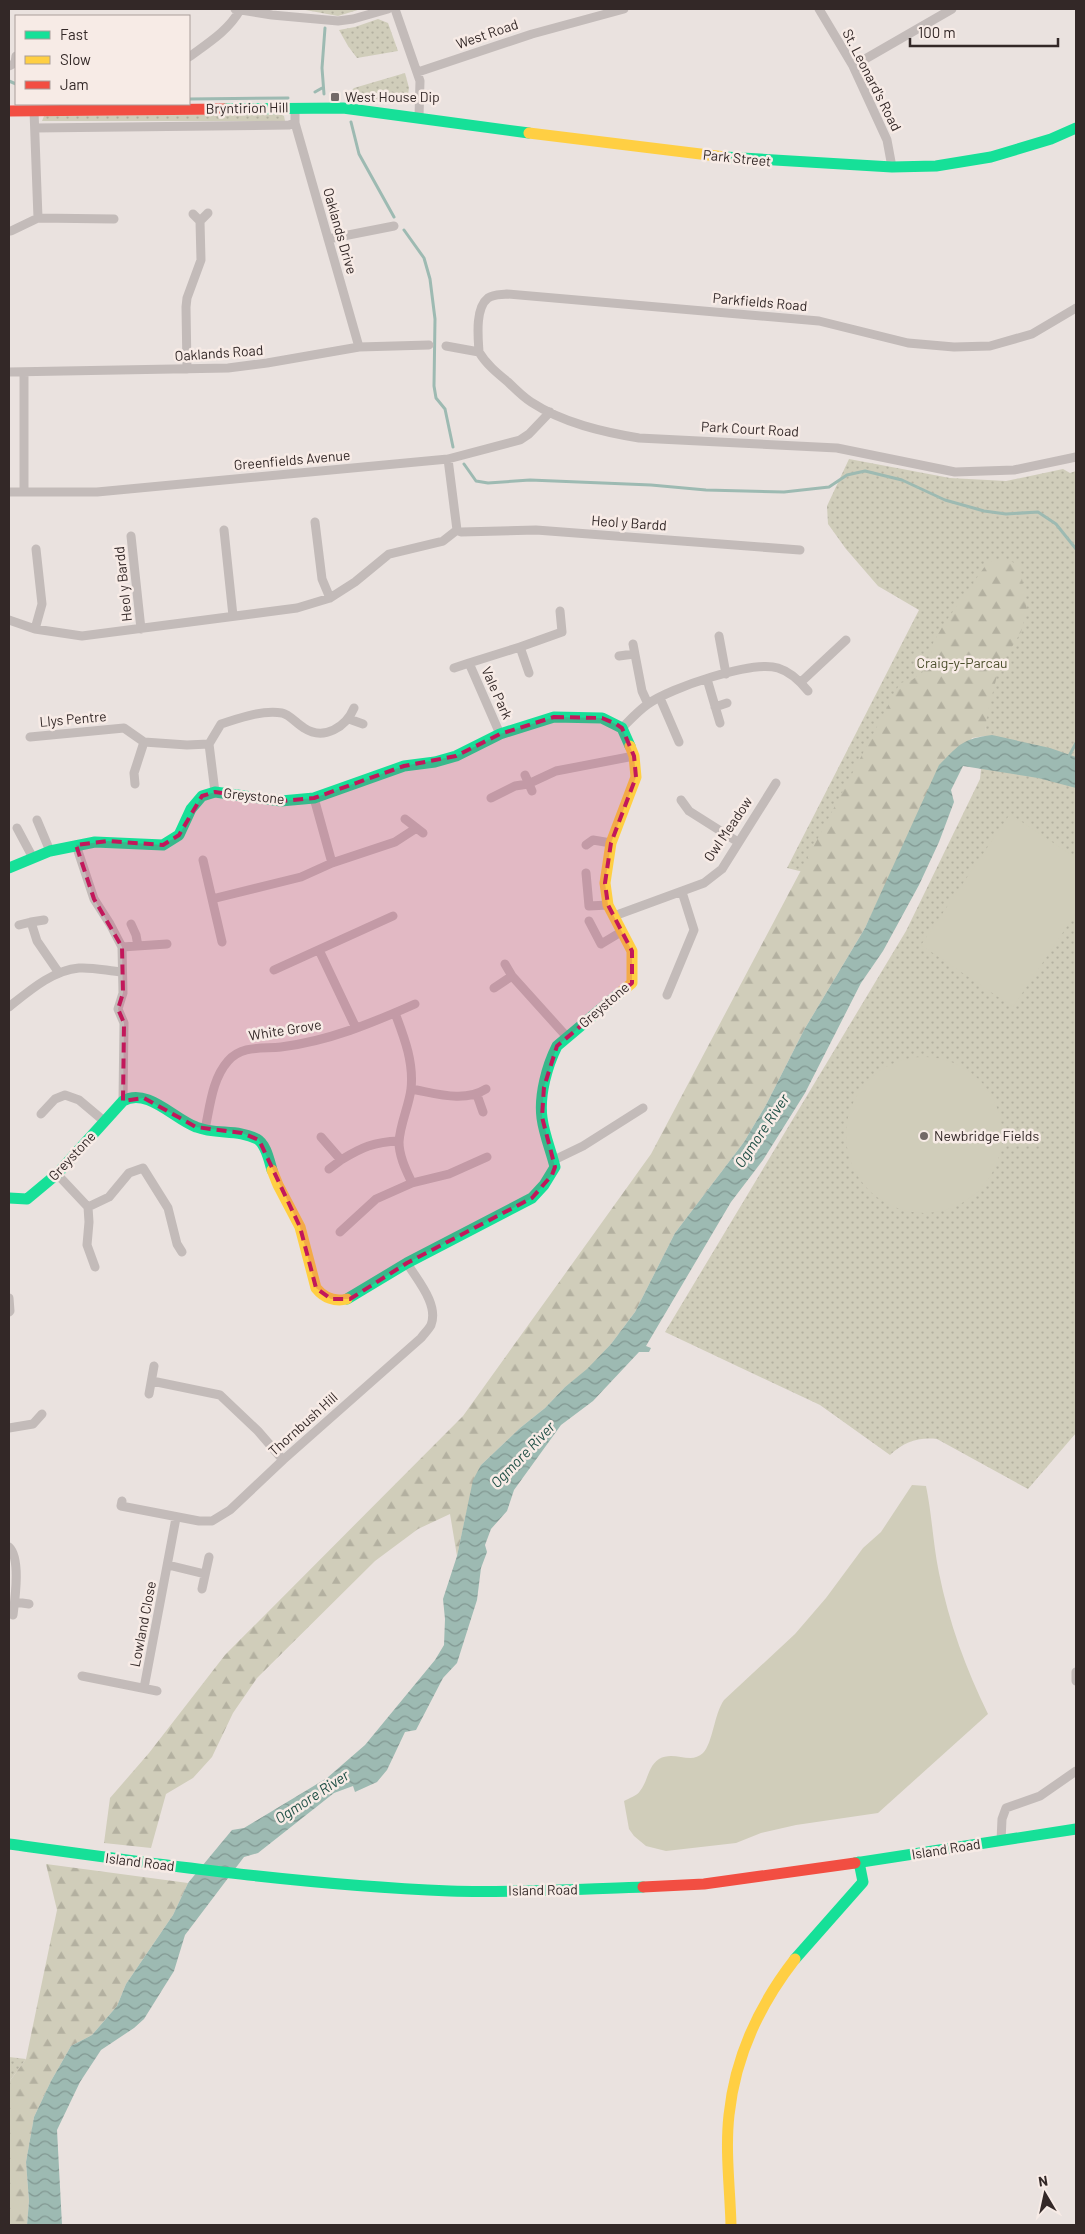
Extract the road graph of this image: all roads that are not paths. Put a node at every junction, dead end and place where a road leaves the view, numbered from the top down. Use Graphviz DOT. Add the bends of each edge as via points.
graph roads {
  1 [pos="317,9"];
  2 [pos="388,9"];
  3 [pos="395,9"];
  4 [pos="624,9"];
  5 [pos="819,9"];
  6 [pos="952,9"];
  7 [pos="238,10"];
  8 [pos="317,20"];
  9 [pos="190,56"];
  10 [pos="853,66"];
  11 [pos="418,72"];
  12 [pos="295,108"];
  13 [pos="9,111"];
  14 [pos="34,111"];
  15 [pos="396,114"];
  16 [pos="419,117"];
  17 [pos="295,124"];
  18 [pos="35,128"];
  19 [pos="1076,128"];
  20 [pos="892,167"];
  21 [pos="193,214"];
  22 [pos="208,214"];
  23 [pos="38,218"];
  24 [pos="114,219"];
  25 [pos="200,220"];
  26 [pos="394,226"];
  27 [pos="11,231"];
  28 [pos="328,239"];
  29 [pos="1076,308"];
  30 [pos="429,345"];
  31 [pos="446,346"];
  32 [pos="359,347"];
  33 [pos="479,352"];
  34 [pos="187,369"];
  35 [pos="9,372"];
  36 [pos="24,372"];
  37 [pos="550,412"];
  38 [pos="1076,457"];
  39 [pos="448,459"];
  40 [pos="24,491"];
  41 [pos="9,492"];
  42 [pos="315,522"];
  43 [pos="224,530"];
  44 [pos="457,530"];
  45 [pos="131,536"];
  46 [pos="36,548"];
  47 [pos="800,550"];
  48 [pos="330,598"];
  49 [pos="560,611"];
  50 [pos="233,616"];
  51 [pos="9,620"];
  52 [pos="141,629"];
  53 [pos="36,630"];
  54 [pos="719,636"];
  55 [pos="846,640"];
  56 [pos="633,644"];
  57 [pos="520,647"];
  58 [pos="634,654"];
  59 [pos="619,656"];
  60 [pos="469,663"];
  61 [pos="454,668"];
  62 [pos="529,673"];
  63 [pos="726,674"];
  64 [pos="707,679"];
  65 [pos="801,682"];
  66 [pos="808,691"];
  67 [pos="660,698"];
  68 [pos="727,703"];
  69 [pos="648,704"];
  70 [pos="715,707"];
  71 [pos="354,708"];
  72 [pos="349,719"];
  73 [pos="720,723"];
  74 [pos="363,724"];
  75 [pos="622,728"];
  76 [pos="500,734"];
  77 [pos="30,737"];
  78 [pos="144,742"];
  79 [pos="679,742"];
  80 [pos="209,744"];
  81 [pos="634,756"];
  82 [pos="525,775"];
  83 [pos="776,783"];
  84 [pos="135,784"];
  85 [pos="530,788"];
  86 [pos="215,792"];
  87 [pos="314,798"];
  88 [pos="491,798"];
  89 [pos="681,800"];
  90 [pos="689,811"];
  91 [pos="681,818"];
  92 [pos="405,819"];
  93 [pos="37,820"];
  94 [pos="17,828"];
  95 [pos="738,842"];
  96 [pos="611,843"];
  97 [pos="76,845"];
  98 [pos="586,845"];
  99 [pos="50,851"];
  100 [pos="34,858"];
  101 [pos="203,860"];
  102 [pos="332,863"];
  103 [pos="9,868"];
  104 [pos="586,873"];
  105 [pos="682,892"];
  106 [pos="212,899"];
  107 [pos="608,905"];
  108 [pos="393,916"];
  109 [pos="614,916"];
  110 [pos="44,920"];
  111 [pos="589,921"];
  112 [pos="32,922"];
  113 [pos="19,924"];
  114 [pos="131,924"];
  115 [pos="621,932"];
  116 [pos="222,942"];
  117 [pos="167,944"];
  118 [pos="138,946"];
  119 [pos="122,947"];
  120 [pos="319,950"];
  121 [pos="505,964"];
  122 [pos="274,970"];
  123 [pos="122,972"];
  124 [pos="59,973"];
  125 [pos="512,976"];
  126 [pos="494,988"];
  127 [pos="667,995"];
  128 [pos="415,1004"];
  129 [pos="9,1007"];
  130 [pos="395,1013"];
  131 [pos="356,1028"];
  132 [pos="567,1037"];
  133 [pos="411,1089"];
  134 [pos="486,1089"];
  135 [pos="477,1095"];
  136 [pos="123,1101"];
  137 [pos="642,1108"];
  138 [pos="483,1112"];
  139 [pos="41,1114"];
  140 [pos="104,1122"];
  141 [pos="205,1129"];
  142 [pos="321,1137"];
  143 [pos="399,1140"];
  144 [pos="487,1157"];
  145 [pos="341,1160"];
  146 [pos="554,1160"];
  147 [pos="329,1169"];
  148 [pos="57,1174"];
  149 [pos="412,1183"];
  150 [pos="9,1198"];
  151 [pos="88,1207"];
  152 [pos="340,1232"];
  153 [pos="182,1252"];
  154 [pos="407,1264"];
  155 [pos="95,1267"];
  156 [pos="10,1298"];
  157 [pos="9,1312"];
  158 [pos="154,1366"];
  159 [pos="152,1381"];
  160 [pos="149,1394"];
  161 [pos="42,1414"];
  162 [pos="9,1428"];
  163 [pos="283,1460"];
  164 [pos="121,1507"];
  165 [pos="176,1518"];
  166 [pos="9,1547"];
  167 [pos="209,1557"];
  168 [pos="168,1565"];
  169 [pos="205,1574"];
  170 [pos="202,1589"];
  171 [pos="15,1602"];
  172 [pos="29,1604"];
  173 [pos="13,1615"];
  174 [pos="1076,1672"];
  175 [pos="82,1676"];
  176 [pos="1076,1681"];
  177 [pos="144,1688"];
  178 [pos="157,1691"];
  179 [pos="1076,1771"];
  180 [pos="1076,1829"];
  181 [pos="1001,1840"];
  182 [pos="9,1844"];
  183 [pos="859,1862"];
  184 [pos="731,2225"];
  1 -- 8 [label="street"];
  2 -- 8 [label="street" via="353,19"];
  3 -- 11 [label="street"];
  4 -- 11 [label="street, West Road" via="532,34"];
  5 -- 10 [label="street, St. Leonard's Road"];
  6 -- 10 [label="street"];
  7 -- 8 [label="street"];
  7 -- 9 [label="street" via="233,23 225,31"];
  10 -- 20 [label="street, St. Leonard's Road" via="888,140"];
  11 -- 16 [label="street" via="421,84"];
  12 -- 14 [label="street, Bryntirion Hill"];
  12 -- 15 [label="street, Bryntirion Hill" via="343,108"];
  12 -- 17 [label="street, Oaklands Drive"];
  13 -- 14 [label="street, Bryntirion Hill"];
  14 -- 18 [label="street"];
  15 -- 16 [label="street, Park Street"];
  16 -- 20 [label="street, Park Street" via="748,160"];
  17 -- 18 [label="street"];
  17 -- 28 [label="street, Oaklands Drive"];
  18 -- 23 [label="street"];
  19 -- 20 [label="street, Park Street" via="991,157 936,166"];
  21 -- 25 [label="street"];
  22 -- 25 [label="street"];
  23 -- 24 [label="street"];
  23 -- 27 [label="street"];
  25 -- 34 [label="street" via="201,260 186,307"];
  26 -- 28 [label="street"];
  28 -- 32 [label="street, Oaklands Drive"];
  29 -- 33 [label="street, Parkfields Road" via="1032,334 990,346 954,347 908,343 819,321 507,294 494,295 482,305"];
  30 -- 32 [label="street, Oaklands Road"];
  31 -- 33 [label="street"];
  32 -- 34 [label="street, Oaklands Road" via="267,364"];
  33 -- 37 [label="street, Park Court Road" via="531,402"];
  34 -- 36 [label="street, Oaklands Road"];
  35 -- 36 [label="street, Oaklands Road"];
  36 -- 40 [label="street"];
  37 -- 38 [label="street, Park Court Road" via="583,425 640,438 837,448 954,472 1014,470"];
  37 -- 39 [label="street, Greenfields Avenue" via="520,440"];
  39 -- 40 [label="street, Greenfields Avenue" via="97,492"];
  39 -- 44 [label="street"];
  40 -- 41 [label="street, Greenfields Avenue"];
  42 -- 48 [label="street" via="322,579"];
  43 -- 50 [label="street"];
  44 -- 47 [label="street, Heol y Bardd" via="536,530"];
  44 -- 48 [label="street, Heol y Bardd" via="443,541 389,554"];
  45 -- 52 [label="street, Heol y Bardd"];
  46 -- 53 [label="street" via="42,604"];
  48 -- 50 [label="street, Heol y Bardd" via="297,608"];
  49 -- 57 [label="street, Vale Park" via="562,632"];
  50 -- 52 [label="street, Heol y Bardd"];
  51 -- 53 [label="street, Heol y Bardd"];
  52 -- 53 [label="street, Heol y Bardd" via="82,636"];
  54 -- 63 [label="street"];
  55 -- 65 [label="street"];
  56 -- 58 [label="street"];
  57 -- 60 [label="street, Vale Park"];
  57 -- 62 [label="street"];
  58 -- 59 [label="street"];
  58 -- 69 [label="street"];
  60 -- 61 [label="street, Vale Park"];
  60 -- 76 [label="street, Vale Park"];
  63 -- 64 [label="street"];
  63 -- 65 [label="street" via="764,666 777,667"];
  64 -- 67 [label="street"];
  64 -- 70 [label="street"];
  65 -- 66 [label="street"];
  67 -- 69 [label="street"];
  67 -- 79 [label="street"];
  68 -- 70 [label="street"];
  69 -- 75 [label="street"];
  70 -- 73 [label="street"];
  71 -- 72 [label="street"];
  72 -- 74 [label="street"];
  72 -- 80 [label="street" via="336,729 321,733 305,730 283,713 253,714 221,724"];
  75 -- 76 [label="street, Greystone" via="602,718 554,718"];
  75 -- 81 [label="street, Greystone"];
  76 -- 87 [label="street, Greystone" via="456,756 404,766"];
  77 -- 78 [label="street, Llys Pentre" via="124,728"];
  78 -- 80 [label="street"];
  78 -- 84 [label="street" via="134,773"];
  80 -- 86 [label="street"];
  81 -- 85 [label="street" via="556,771"];
  81 -- 96 [label="street, Greystone" via="636,777"];
  82 -- 85 [label="street"];
  83 -- 95 [label="street, Owl Meadow"];
  85 -- 88 [label="street" via="515,786"];
  86 -- 87 [label="street, Greystone" via="281,801"];
  86 -- 97 [label="street, Greystone" via="202,796 191,809 179,835 163,845 108,841"];
  87 -- 102 [label="street"];
  89 -- 90 [label="street"];
  90 -- 91 [label="street"];
  90 -- 95 [label="street"];
  92 -- 102 [label="street" via="419,831"];
  93 -- 99 [label="street"];
  94 -- 100 [label="street"];
  95 -- 105 [label="street, Owl Meadow" via="722,869 704,883"];
  96 -- 98 [label="street" via="593,840"];
  96 -- 107 [label="street, Greystone" via="605,883"];
  97 -- 99 [label="street, Greystone"];
  97 -- 119 [label="street" via="94,899"];
  99 -- 100 [label="street, Greystone"];
  100 -- 103 [label="street, Greystone"];
  101 -- 106 [label="street"];
  102 -- 106 [label="street" via="301,877"];
  104 -- 107 [label="street" via="588,906"];
  105 -- 109 [label="street, Owl Meadow"];
  105 -- 127 [label="street" via="694,930"];
  106 -- 116 [label="street"];
  107 -- 109 [label="street, Greystone"];
  108 -- 120 [label="street"];
  109 -- 115 [label="street, Greystone"];
  110 -- 112 [label="street"];
  111 -- 115 [label="street" via="601,944"];
  112 -- 113 [label="street"];
  112 -- 124 [label="street" via="37,941"];
  114 -- 118 [label="street"];
  115 -- 132 [label="street, Greystone" via="632,951 632,983"];
  117 -- 118 [label="street"];
  118 -- 119 [label="street"];
  119 -- 123 [label="street"];
  120 -- 122 [label="street"];
  120 -- 131 [label="street"];
  121 -- 125 [label="street"];
  123 -- 124 [label="street" via="80,968"];
  123 -- 136 [label="street" via="124,993 118,1008 124,1023"];
  124 -- 129 [label="street"];
  125 -- 126 [label="street"];
  125 -- 132 [label="street"];
  128 -- 130 [label="street, White Grove"];
  130 -- 131 [label="street, White Grove"];
  130 -- 133 [label="street" via="412,1072"];
  131 -- 141 [label="street, White Grove" via="316,1041 249,1048 232,1057 216,1081"];
  132 -- 146 [label="street, Greystone" via="557,1046 544,1087 542,1117"];
  133 -- 135 [label="street" via="467,1097"];
  133 -- 143 [label="street"];
  134 -- 135 [label="street"];
  135 -- 138 [label="street"];
  136 -- 140 [label="street, Greystone"];
  136 -- 141 [label="street" via="130,1097 144,1098 182,1121"];
  137 -- 146 [label="street" via="583,1146"];
  139 -- 140 [label="street" via="55,1099 65,1095 79,1100"];
  140 -- 148 [label="street, Greystone"];
  141 -- 154 [label="street" via="259,1140 300,1227 313,1280 321,1294 339,1301 350,1299"];
  142 -- 145 [label="street"];
  143 -- 145 [label="street" via="362,1147"];
  143 -- 149 [label="street" via="400,1152"];
  144 -- 149 [label="street" via="449,1174"];
  145 -- 147 [label="street"];
  146 -- 154 [label="street" via="552,1175 532,1198"];
  148 -- 150 [label="street, Greystone" via="27,1199"];
  148 -- 151 [label="street"];
  149 -- 152 [label="street" via="376,1199"];
  151 -- 153 [label="street" via="109,1197 129,1173 143,1168 168,1208"];
  151 -- 155 [label="street" via="87,1245"];
  154 -- 163 [label="street, Thornbush Hill" via="432,1306 430,1325 421,1338"];
  156 -- 157 [label="street"];
  158 -- 159 [label="street"];
  159 -- 160 [label="street"];
  159 -- 163 [label="street" via="220,1395"];
  161 -- 162 [label="street" via="33,1424"];
  163 -- 165 [label="street, Thornbush Hill" via="220,1516 199,1521"];
  164 -- 165 [label="street, Thornbush Hill"];
  165 -- 168 [label="street, Lowland Close"];
  166 -- 171 [label="street" via="16,1565"];
  167 -- 169 [label="street"];
  168 -- 169 [label="street, Lowland Close"];
  168 -- 177 [label="street, Lowland Close"];
  169 -- 170 [label="street"];
  171 -- 172 [label="street"];
  171 -- 173 [label="street"];
  174 -- 176 [label="street"];
  175 -- 177 [label="street, Lowland Close"];
  177 -- 178 [label="street, Lowland Close"];
  179 -- 181 [label="street" via="1040,1796 1006,1808"];
  180 -- 181 [label="street, Island Road"];
  181 -- 183 [label="street, Island Road"];
  182 -- 183 [label="street, Island Road" via="188,1868 451,1891 704,1884"];
  183 -- 184 [label="street" via="862,1882 853,1896 804,1946 764,2003 741,2058 729,2114"];
}
